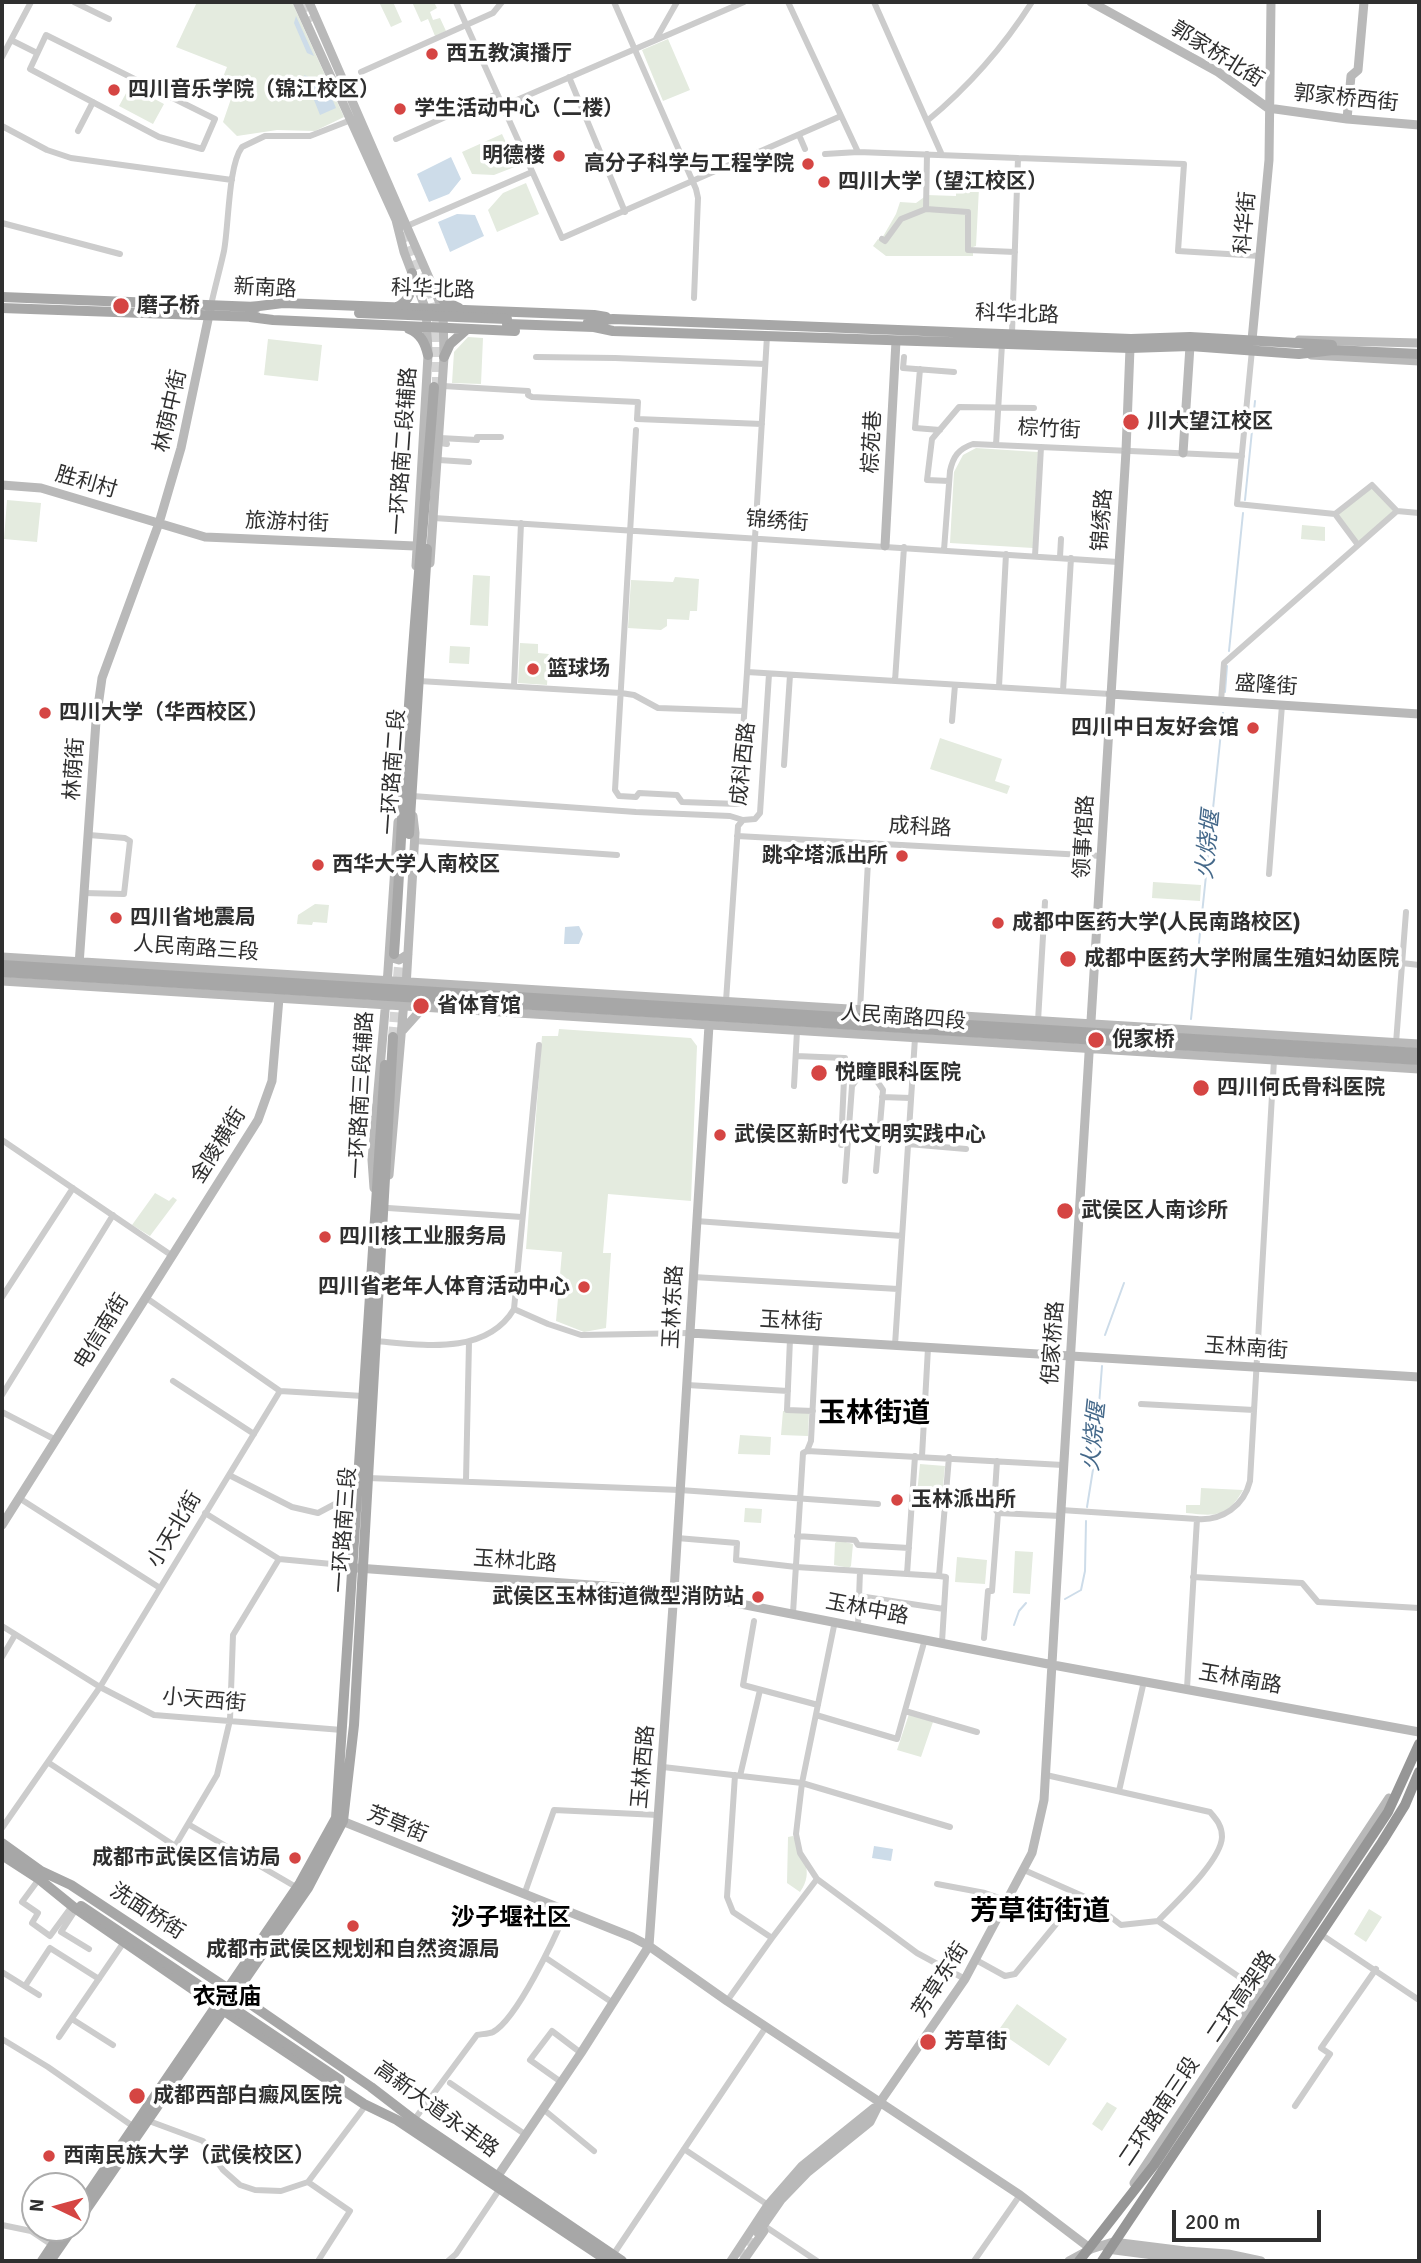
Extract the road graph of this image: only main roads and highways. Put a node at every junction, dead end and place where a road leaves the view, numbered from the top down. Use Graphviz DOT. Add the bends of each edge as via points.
graph roads {
  1 [pos="412,272"];
  2 [pos="433,286"];
  3 [pos="2,297"];
  4 [pos="374,307"];
  5 [pos="2,308"];
  6 [pos="393,308"];
  7 [pos="210,310"];
  8 [pos="462,311"];
  9 [pos="251,312"];
  10 [pos="359,316"];
  11 [pos="613,319"];
  12 [pos="507,322"];
  13 [pos="373,325"];
  14 [pos="402,326"];
  15 [pos="464,328"];
  16 [pos="612,331"];
  17 [pos="1252,345"];
  18 [pos="1379,350"];
  19 [pos="1419,351"];
  20 [pos="428,355"];
  21 [pos="444,358"];
  22 [pos="439,385"];
  23 [pos="421,594"];
  24 [pos="409,801"];
  25 [pos="400,956"];
  26 [pos="2,965"];
  27 [pos="2,972"];
  28 [pos="79,974"];
  29 [pos="405,994"];
  30 [pos="393,1036"];
  31 [pos="1256,1046"];
  32 [pos="1419,1053"];
  33 [pos="1419,1060"];
  34 [pos="383,1207"];
  35 [pos="360,1502"];
  36 [pos="357,1568"];
  37 [pos="1419,1744"];
  38 [pos="1419,1772"];
  39 [pos="339,1820"];
  40 [pos="2,1843"];
  41 [pos="2,1855"];
  42 [pos="40,1875"];
  43 [pos="78,1906"];
  44 [pos="232,1991"];
  45 [pos="221,2008"];
  46 [pos="399,2116"];
  47 [pos="91,2190"];
  48 [pos="91,2203"];
  49 [pos="54,2242"];
  50 [pos="63,2242"];
  51 [pos="614,2259"];
  52 [pos="42,2261"];
  53 [pos="50,2261"];
  54 [pos="1082,2261"];
  55 [pos="1101,2261"];
  1 -- 6 [label="main road" via="410,297"];
  2 -- 8 [label="main road" via="444,301"];
  3 -- 7 [label="main road, 新南路"];
  4 -- 6 [label="main road, 科华北路"];
  4 -- 9 [label="main road, 科华北路" via="283,303"];
  4 -- 13 [label="main road" via="384,310 386,316 383,323"];
  5 -- 7 [label="main road, 新南路"];
  6 -- 8 [label="main road, 科华北路"];
  7 -- 9 [label="main road, 新南路"];
  8 -- 11 [label="main road, 科华北路"];
  8 -- 15 [label="main road" via="453,313 452,318"];
  9 -- 10 [label="main road, 新南路"];
  9 -- 13 [label="main road, 科华北路"];
  10 -- 12 [label="main road, 科华北路, bridge"];
  11 -- 12 [label="main road, 科华北路"];
  11 -- 17 [label="main road, 科华北路" via="1131,339 1190,337"];
  12 -- 16 [label="main road, 科华北路"];
  13 -- 14 [label="main road, 科华北路"];
  14 -- 15 [label="main road, 科华北路"];
  14 -- 20 [label="main road" via="417,333"];
  15 -- 16 [label="main road, 科华北路"];
  15 -- 21 [label="main road"];
  16 -- 17 [label="main road, 科华北路" via="1130,348"];
  17 -- 18 [label="main road, 科华北路" via="1273,341"];
  17 -- 18 [label="main road, 科华北路" via="1299,354"];
  18 -- 19 [label="main road"];
  22 -- 23 [label="main road"];
  23 -- 24 [label="main road, 一环路南二段"];
  23 -- 24 [label="main road, 一环路南二段"];
  24 -- 25 [label="main road, 一环路南二段"];
  26 -- 28 [label="main road, 人民南路三段"];
  27 -- 28 [label="main road, 人民南路三段"];
  28 -- 29 [label="main road, 人民南路三段"];
  29 -- 31 [label="main road, 人民南路四段"];
  30 -- 34 [label="main road, 一环路南三段"];
  31 -- 32 [label="main road, 人民南路四段"];
  31 -- 33 [label="main road, 人民南路四段"];
  34 -- 35 [label="main road, 一环路南三段" via="363,1396"];
  34 -- 35 [label="main road, 一环路南三段" via="368,1478"];
  35 -- 36 [label="main road, 一环路南三段"];
  36 -- 39 [label="main road, 一环路南三段"];
  36 -- 39 [label="main road, 一环路南三段" via="354,1725"];
  37 -- 54 [label="highway, 二环高架路, bridge" via="1388,1812 1154,2165"];
  38 -- 55 [label="highway, 二环高架路, bridge" via="1382,1842"];
  39 -- 44 [label="main road, 一环路南三段" via="308,1888"];
  40 -- 42 [label="main road, 洗面桥街"];
  41 -- 42 [label="main road, 洗面桥街"];
  42 -- 43 [label="main road, 洗面桥街"];
  42 -- 44 [label="main road, 洗面桥街" via="71,1885"];
  43 -- 45 [label="main road, 洗面桥街"];
  43 -- 46 [label="main road, bridge"];
  44 -- 45 [label="main road, 一环路南三段"];
  44 -- 46 [label="main road, 高新大道永丰路" via="371,2087"];
  45 -- 46 [label="main road, 高新大道永丰路" via="366,2105"];
  45 -- 47 [label="main road"];
  45 -- 48 [label="main road"];
  46 -- 51 [label="main road, 高新大道永丰路" via="499,2190"];
  46 -- 51 [label="main road, 高新大道永丰路" via="414,2120"];
  49 -- 52 [label="main road"];
  50 -- 53 [label="main road"];
}
